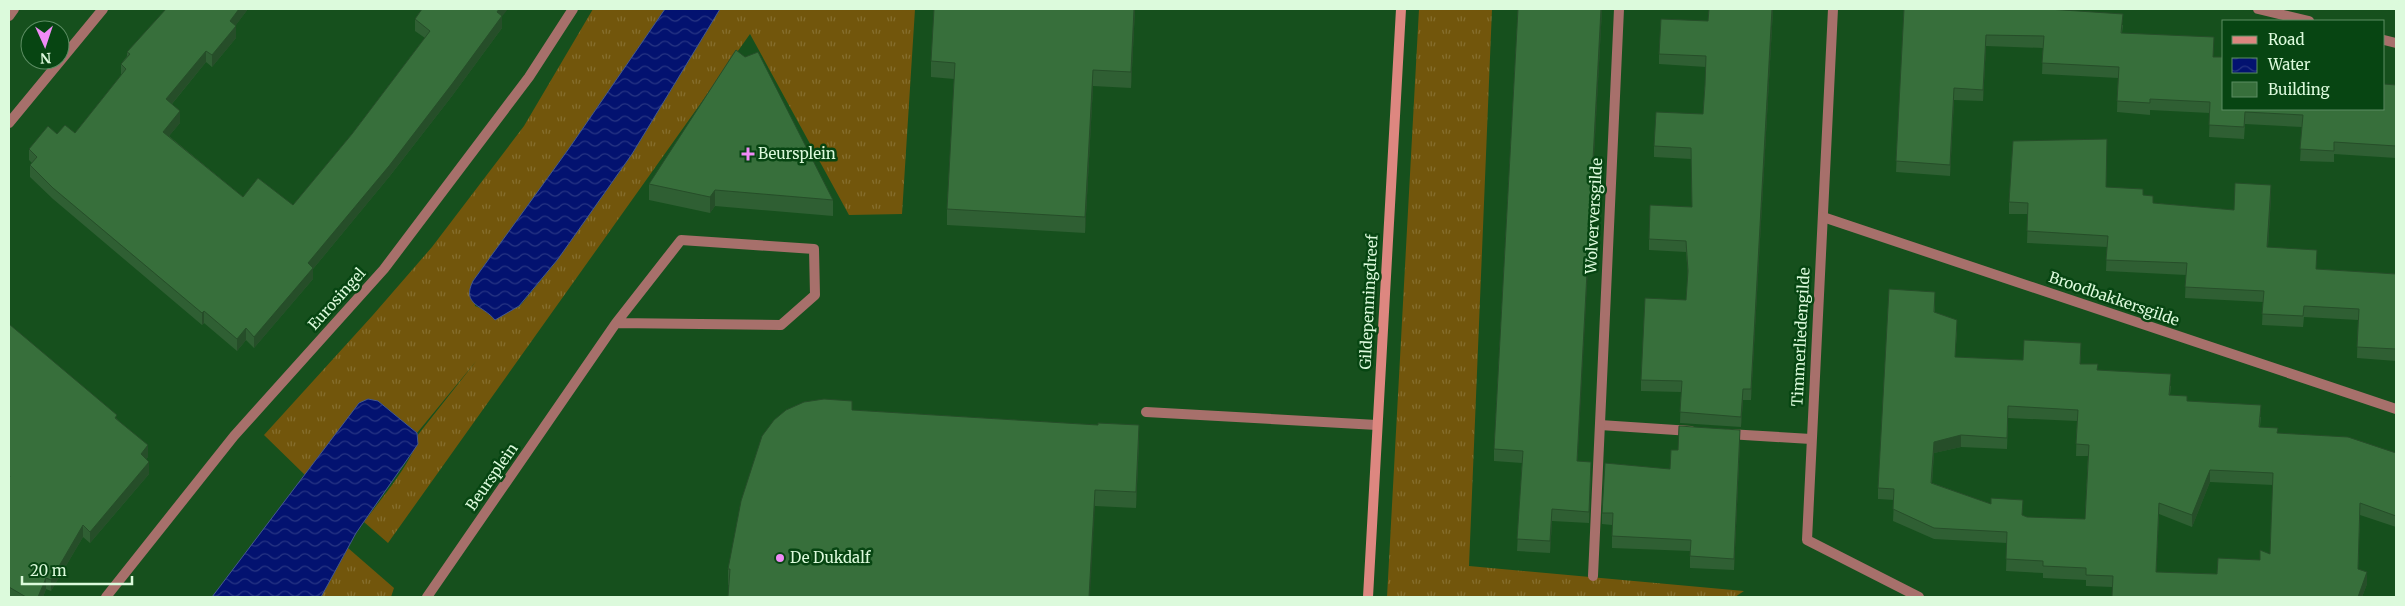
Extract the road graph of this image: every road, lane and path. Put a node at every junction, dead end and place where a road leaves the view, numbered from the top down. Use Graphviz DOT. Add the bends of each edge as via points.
graph roads {
  1 [pos="14,9"];
  2 [pos="103,9"];
  3 [pos="573,9"];
  4 [pos="1401,9"];
  5 [pos="1619,9"];
  6 [pos="1833,9"];
  7 [pos="2258,9"];
  8 [pos="9,16"];
  9 [pos="2305,20"];
  10 [pos="9,122"];
  11 [pos="1823,217"];
  12 [pos="616,323"];
  13 [pos="2396,409"];
  14 [pos="1146,412"];
  15 [pos="1377,425"];
  16 [pos="1600,425"];
  17 [pos="1810,439"];
  18 [pos="1592,576"];
  19 [pos="106,597"];
  20 [pos="427,597"];
  21 [pos="1368,597"];
  22 [pos="1920,597"];
  1 -- 8 [label="street"];
  2 -- 10 [label="street"];
  3 -- 19 [label="street, Eurosingel" via="529,77 384,269 234,436"];
  4 -- 15 [label="street, Gildepenningdreef"];
  5 -- 16 [label="street, Wolverversgilde"];
  6 -- 11 [label="street, Timmerliedengilde"];
  7 -- 9 [label="street"];
  11 -- 13 [label="street, Broodbakkersgilde"];
  11 -- 17 [label="street, Timmerliedengilde"];
  12 -- 12 [label="street, Beursplein" via="781,325 815,295 814,249 681,240"];
  12 -- 20 [label="street, Beursplein"];
  14 -- 15 [label="street"];
  15 -- 21 [label="street, Gildepenningdreef"];
  16 -- 17 [label="street"];
  16 -- 18 [label="street, Wolverversgilde"];
  17 -- 22 [label="street, Timmerliedengilde" via="1806,540"];
}
